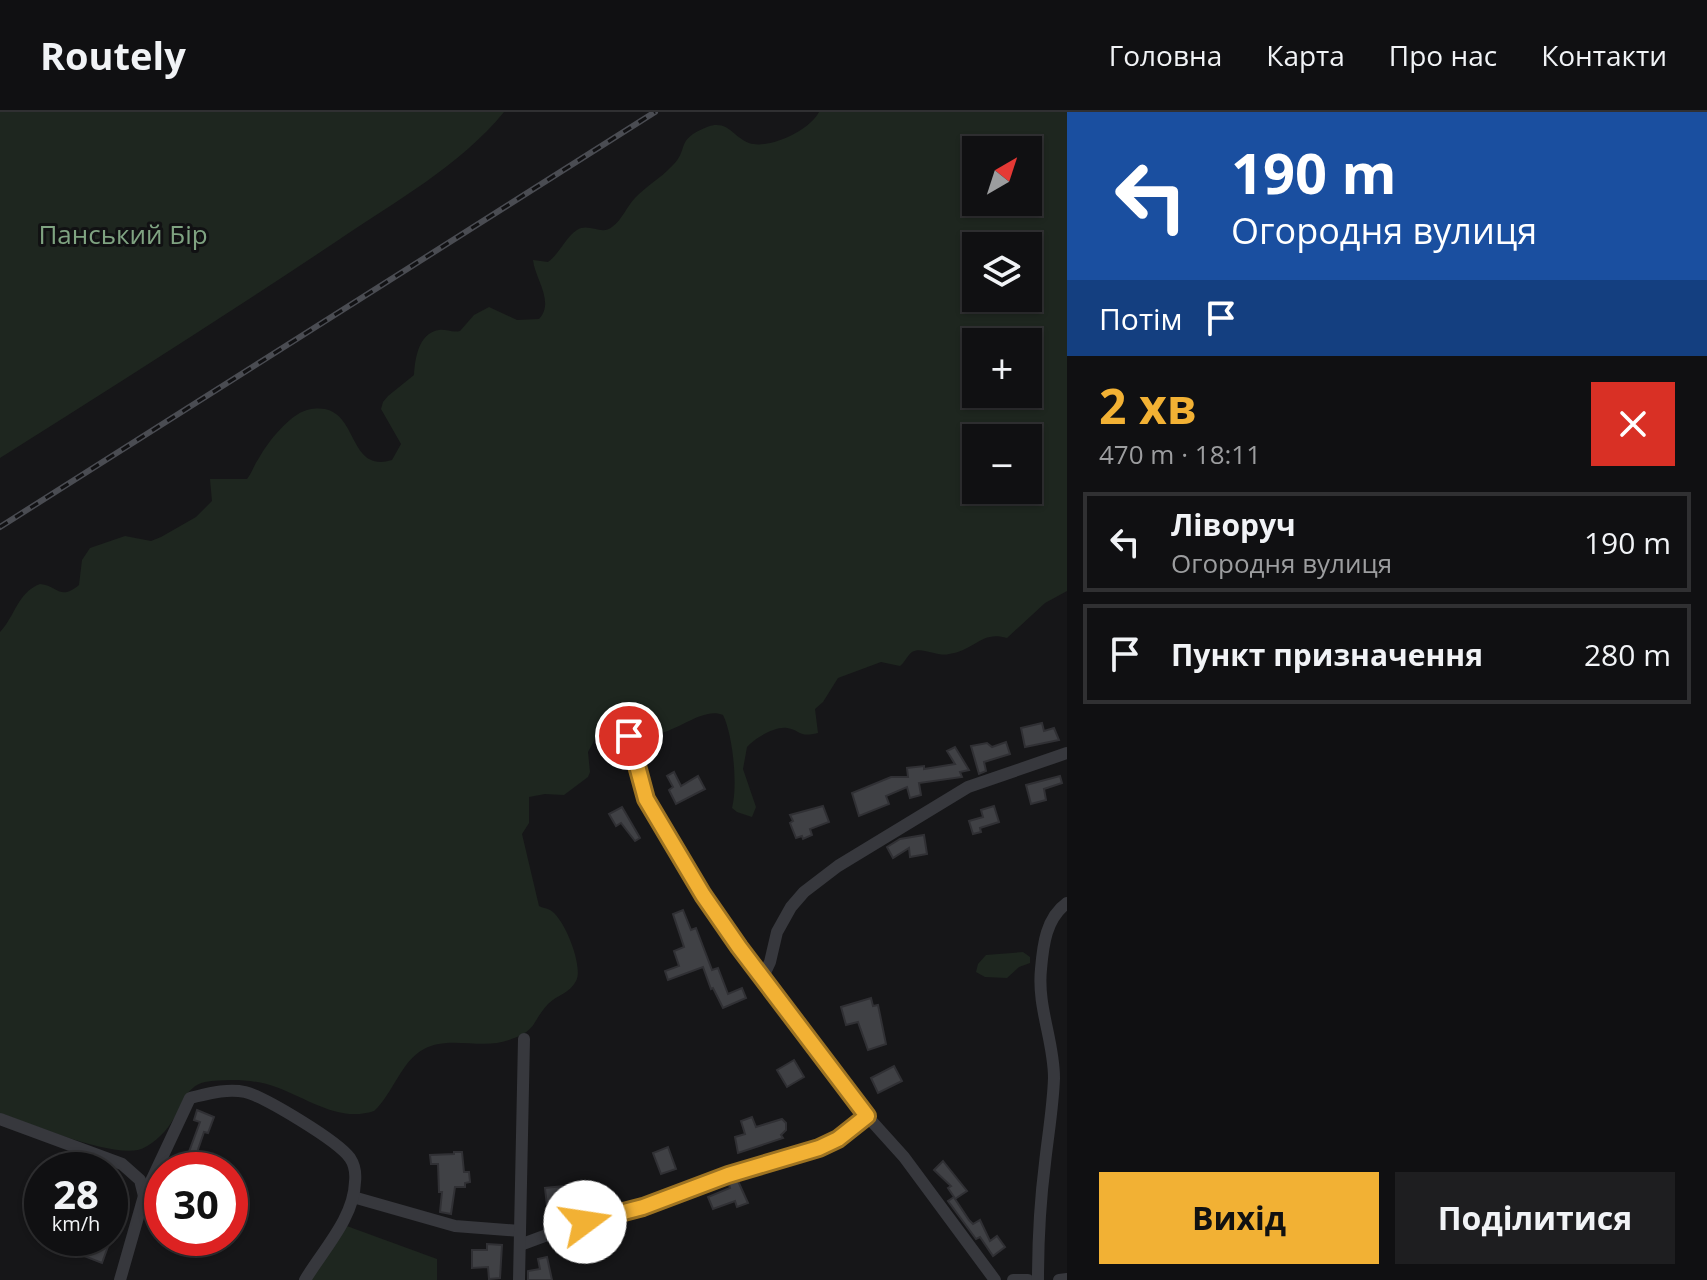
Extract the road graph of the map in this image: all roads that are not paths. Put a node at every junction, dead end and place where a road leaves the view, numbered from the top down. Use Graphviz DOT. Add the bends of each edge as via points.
graph roads {
  1 [pos="624,728"];
  2 [pos="1066,757"];
  3 [pos="1067,903"];
  4 [pos="763,977"];
  5 [pos="524,1039"];
  6 [pos="867,1116"];
  7 [pos="0,1119"];
  8 [pos="165,1152"];
  9 [pos="144,1196"];
  10 [pos="353,1197"];
  11 [pos="520,1231"];
  12 [pos="520,1245"];
  13 [pos="1067,1279"];
  14 [pos="120,1280"];
  15 [pos="305,1280"];
  16 [pos="519,1280"];
  17 [pos="995,1280"];
  18 [pos="1013,1280"];
  19 [pos="1028,1280"];
  20 [pos="1038,1280"];
  21 [pos="1059,1280"];
  1 -- 4 [label="street" via="649,805 720,922"];
  2 -- 4 [label="street" via="968,787 838,866 791,907"];
  3 -- 20 [label="street" via="1049,924 1041,970 1041,1005 1054,1079"];
  4 -- 6 [label="street"];
  5 -- 11 [label="street"];
  6 -- 12 [label="street" via="819,1148"];
  6 -- 17 [label="street"];
  7 -- 9 [label="street" via="122,1164 140,1180"];
  8 -- 10 [label="street" via="190,1098 245,1092 330,1140 352,1161"];
  9 -- 14 [label="street"];
  10 -- 11 [label="street" via="455,1226"];
  10 -- 15 [label="street"];
  11 -- 12 [label="street"];
  12 -- 16 [label="street"];
  13 -- 21 [label="street"];
  18 -- 19 [label="street"];
}
